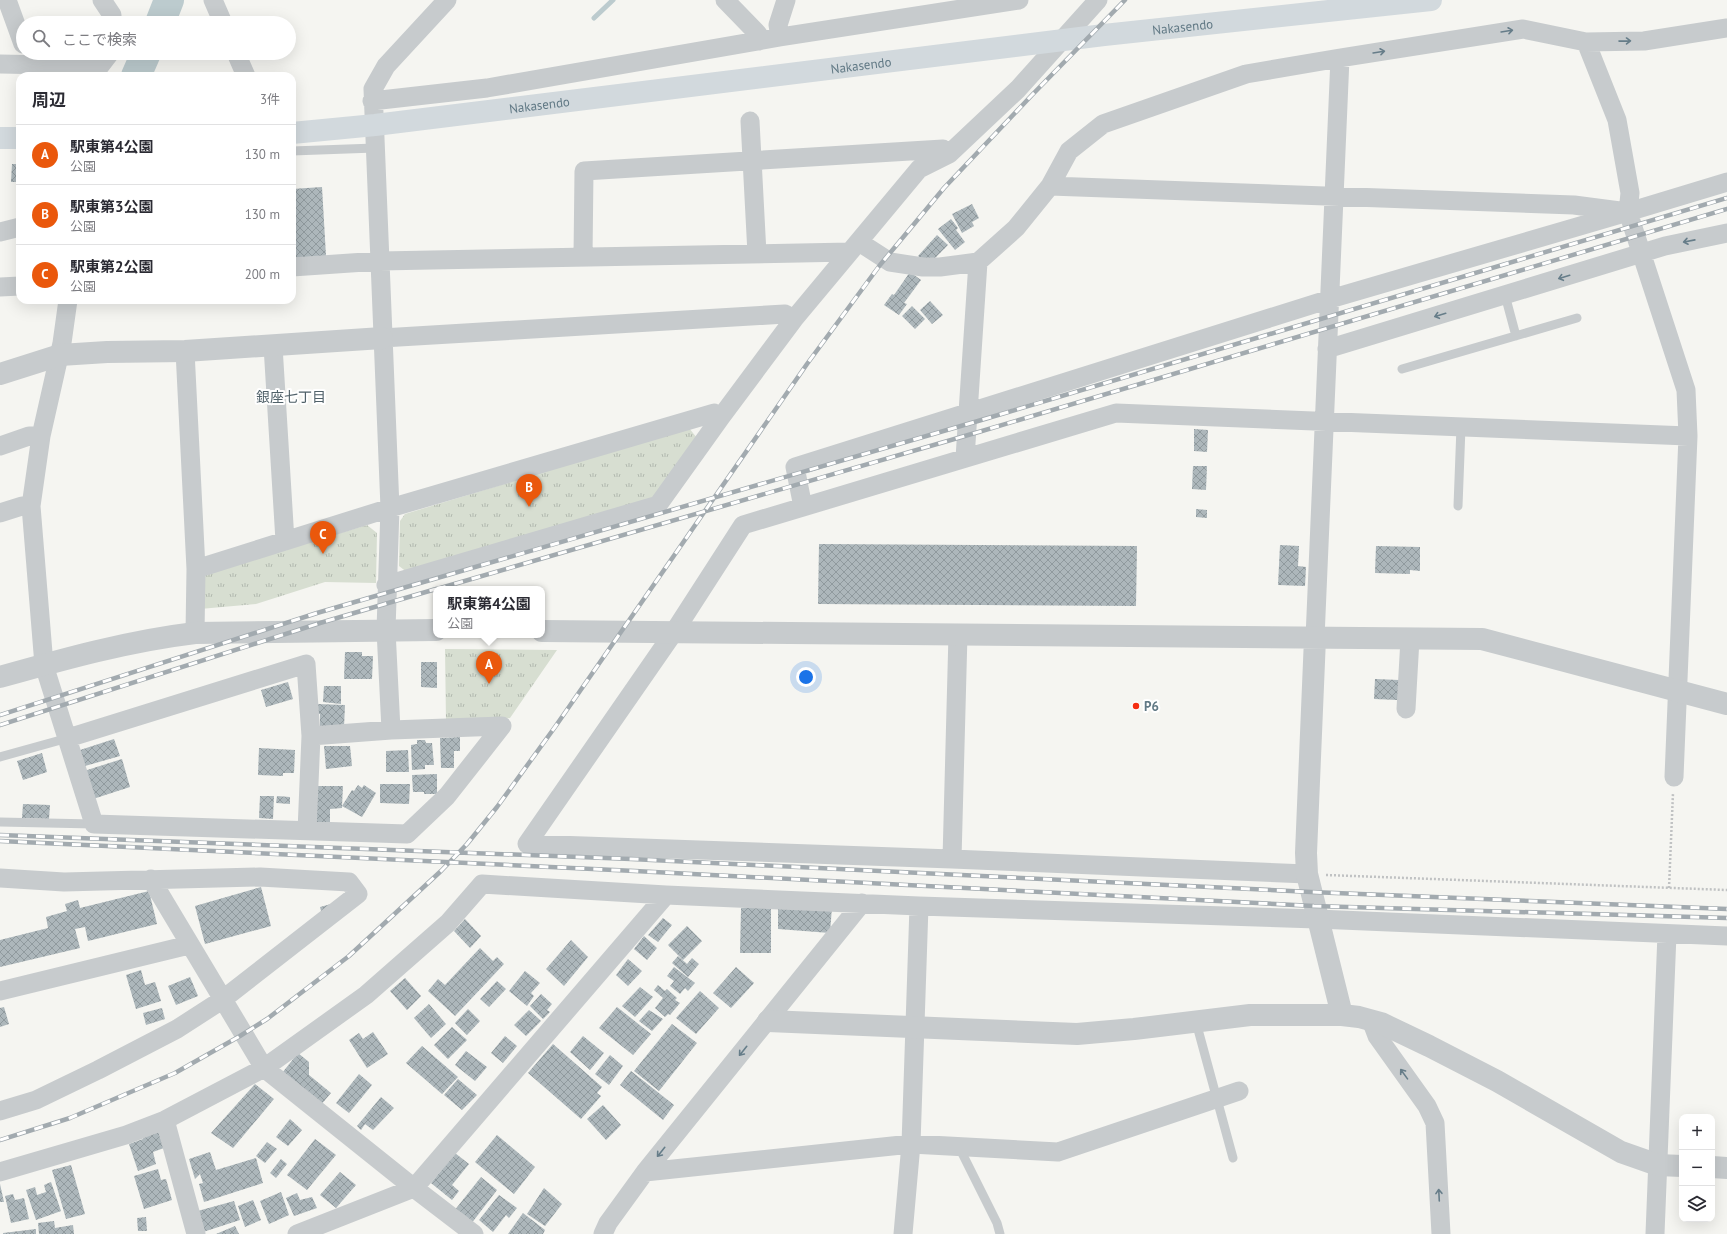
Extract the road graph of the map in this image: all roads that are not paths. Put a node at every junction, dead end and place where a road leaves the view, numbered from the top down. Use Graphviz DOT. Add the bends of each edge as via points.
graph roads {
  1 [pos="7,0"];
  2 [pos="102,0"];
  3 [pos="213,0"];
  4 [pos="447,0"];
  5 [pos="725,0"];
  6 [pos="786,0"];
  7 [pos="1019,0"];
  8 [pos="1098,0"];
  9 [pos="1431,0"];
  10 [pos="112,16"];
  11 [pos="220,16"];
  12 [pos="16,25"];
  13 [pos="1727,28"];
  14 [pos="780,37"];
  15 [pos="759,41"];
  16 [pos="1586,42"];
  17 [pos="1340,58"];
  18 [pos="19,60"];
  19 [pos="46,60"];
  20 [pos="105,60"];
  21 [pos="239,60"];
  22 [pos="0,64"];
  23 [pos="244,72"];
  24 [pos="372,101"];
  25 [pos="750,121"];
  26 [pos="375,125"];
  27 [pos="296,132"];
  28 [pos="0,138"];
  29 [pos="16,138"];
  30 [pos="375,148"];
  31 [pos="296,151"];
  32 [pos="949,154"];
  33 [pos="752,162"];
  34 [pos="1727,182"];
  35 [pos="1050,186"];
  36 [pos="1334,196"];
  37 [pos="1628,212"];
  38 [pos="16,228"];
  39 [pos="0,232"];
  40 [pos="1727,233"];
  41 [pos="855,247"];
  42 [pos="757,254"];
  43 [pos="1642,254"];
  44 [pos="583,257"];
  45 [pos="380,261"];
  46 [pos="978,262"];
  47 [pos="296,267"];
  48 [pos="16,286"];
  49 [pos="0,287"];
  50 [pos="1505,295"];
  51 [pos="1330,298"];
  52 [pos="67,304"];
  53 [pos="1577,318"];
  54 [pos="794,319"];
  55 [pos="1516,336"];
  56 [pos="382,338"];
  57 [pos="273,346"];
  58 [pos="1327,349"];
  59 [pos="185,351"];
  60 [pos="60,355"];
  61 [pos="1402,369"];
  62 [pos="0,374"];
  63 [pos="968,411"];
  64 [pos="721,417"];
  65 [pos="1324,422"];
  66 [pos="1461,427"];
  67 [pos="41,436"];
  68 [pos="1688,436"];
  69 [pos="0,446"];
  70 [pos="965,458"];
  71 [pos="31,506"];
  72 [pos="1458,506"];
  73 [pos="803,507"];
  74 [pos="390,508"];
  75 [pos="0,513"];
  76 [pos="285,541"];
  77 [pos="196,569"];
  78 [pos="386,585"];
  79 [pos="386,630"];
  80 [pos="433,630"];
  81 [pos="545,631"];
  82 [pos="195,632"];
  83 [pos="674,632"];
  84 [pos="958,634"];
  85 [pos="1315,638"];
  86 [pos="1410,639"];
  87 [pos="44,665"];
  88 [pos="0,678"];
  89 [pos="1678,692"];
  90 [pos="1727,704"];
  91 [pos="1406,709"];
  92 [pos="391,730"];
  93 [pos="311,736"];
  94 [pos="68,738"];
  95 [pos="0,757"];
  96 [pos="1674,777"];
  97 [pos="0,822"];
  98 [pos="94,824"];
  99 [pos="307,831"];
  100 [pos="952,859"];
  101 [pos="1307,874"];
  102 [pos="0,878"];
  103 [pos="151,880"];
  104 [pos="666,895"];
  105 [pos="862,903"];
  106 [pos="920,906"];
  107 [pos="1317,919"];
  108 [pos="1667,934"];
  109 [pos="1727,936"];
  110 [pos="189,945"];
  111 [pos="0,991"];
  112 [pos="222,1000"];
  113 [pos="1342,1015"];
  114 [pos="1371,1020"];
  115 [pos="768,1021"];
  116 [pos="1196,1022"];
  117 [pos="915,1027"];
  118 [pos="264,1068"];
  119 [pos="1239,1091"];
  120 [pos="1217,1098"];
  121 [pos="0,1111"];
  122 [pos="164,1120"];
  123 [pos="911,1144"];
  124 [pos="959,1147"];
  125 [pos="1233,1158"];
  126 [pos="1658,1165"];
  127 [pos="1679,1166"];
  128 [pos="1715,1167"];
  129 [pos="1727,1168"];
  130 [pos="0,1172"];
  131 [pos="645,1172"];
  132 [pos="414,1188"];
  133 [pos="196,1234"];
  134 [pos="297,1234"];
  135 [pos="474,1234"];
  136 [pos="603,1234"];
  137 [pos="904,1234"];
  138 [pos="1000,1234"];
  139 [pos="1441,1234"];
  140 [pos="1655,1234"];
  1 -- 12 [label="street"];
  2 -- 10 [label="street"];
  3 -- 11 [label="street"];
  4 -- 24 [label="street" via="386,66 373,89"];
  5 -- 15 [label="street" via="758,34"];
  6 -- 14 [label="street" via="778,25"];
  7 -- 14 [label="street"];
  8 -- 32 [label="street" via="1018,89"];
  9 -- 26 [label="highway, Nakasendo" via="1104,35"];
  16 -- 13 [label="street, one-way" via="1644,41"];
  14 -- 15 [label="street"];
  15 -- 24 [label="street" via="487,88"];
  17 -- 16 [label="street, one-way" via="1523,29"];
  16 -- 37 [label="street" via="1617,120 1630,193"];
  17 -- 35 [label="street" via="1246,74 1103,124 1069,151"];
  17 -- 36 [label="street"];
  18 -- 22 [label="street"];
  19 -- 20 [label="street" via="100,66"];
  21 -- 23 [label="street"];
  24 -- 26 [label="street"];
  25 -- 33 [label="street"];
  26 -- 27 [label="highway, Nakasendo"];
  26 -- 30 [label="street"];
  28 -- 29 [label="highway"];
  30 -- 31 [label="lane"];
  30 -- 45 [label="street"];
  32 -- 33 [label="street" via="944,149"];
  32 -- 41 [label="street" via="919,169"];
  33 -- 42 [label="street"];
  33 -- 44 [label="street" via="584,171"];
  34 -- 37 [label="street"];
  35 -- 36 [label="street"];
  35 -- 46 [label="street" via="1016,228"];
  36 -- 37 [label="street" via="1574,205"];
  36 -- 51 [label="street"];
  37 -- 43 [label="street"];
  37 -- 51 [label="street"];
  38 -- 39 [label="street"];
  40 -- 43 [label="street, one-way" via="1665,246"];
  41 -- 42 [label="street"];
  41 -- 46 [label="street" via="890,262 923,268"];
  41 -- 54 [label="street"];
  42 -- 44 [label="street"];
  43 -- 50 [label="street, one-way"];
  43 -- 68 [label="street" via="1686,390"];
  44 -- 45 [label="street"];
  45 -- 47 [label="street"];
  45 -- 56 [label="street"];
  46 -- 63 [label="street"];
  48 -- 49 [label="street"];
  50 -- 55 [label="lane"];
  50 -- 58 [label="street, one-way"];
  51 -- 58 [label="street"];
  51 -- 63 [label="street"];
  52 -- 60 [label="street"];
  53 -- 55 [label="lane"];
  54 -- 56 [label="street" via="785,314"];
  54 -- 64 [label="street"];
  55 -- 61 [label="lane"];
  56 -- 57 [label="street"];
  56 -- 74 [label="street"];
  57 -- 59 [label="street"];
  57 -- 76 [label="street"];
  58 -- 65 [label="street"];
  59 -- 60 [label="street"];
  59 -- 77 [label="street"];
  60 -- 62 [label="street"];
  60 -- 67 [label="street"];
  63 -- 70 [label="street"];
  63 -- 73 [label="street" via="795,467"];
  64 -- 74 [label="street" via="714,413"];
  64 -- 78 [label="street" via="658,505"];
  65 -- 66 [label="street"];
  65 -- 70 [label="street" via="1116,413"];
  65 -- 85 [label="street"];
  66 -- 68 [label="street"];
  66 -- 72 [label="lane"];
  67 -- 69 [label="street" via="30,436"];
  67 -- 71 [label="street"];
  68 -- 89 [label="street"];
  70 -- 73 [label="street"];
  71 -- 75 [label="street"];
  71 -- 87 [label="street"];
  73 -- 83 [label="street" via="743,525"];
  74 -- 76 [label="street"];
  74 -- 78 [label="street"];
  76 -- 77 [label="street"];
  77 -- 82 [label="street"];
  78 -- 79 [label="street"];
  79 -- 80 [label="street"];
  79 -- 82 [label="street"];
  79 -- 92 [label="street"];
  81 -- 83 [label="street"];
  82 -- 87 [label="street" via="94,651"];
  83 -- 84 [label="street"];
  83 -- 100 [label="street" via="527,844"];
  84 -- 85 [label="street"];
  84 -- 100 [label="street"];
  85 -- 86 [label="street"];
  85 -- 101 [label="street"];
  86 -- 89 [label="street" via="1482,639"];
  86 -- 91 [label="street"];
  87 -- 88 [label="street"];
  87 -- 94 [label="street"];
  89 -- 90 [label="street"];
  89 -- 96 [label="street"];
  92 -- 93 [label="street"];
  92 -- 99 [label="street" via="502,726 447,796 407,834"];
  93 -- 94 [label="street" via="306,664"];
  93 -- 99 [label="street"];
  94 -- 95 [label="lane"];
  94 -- 98 [label="street"];
  97 -- 98 [label="lane"];
  98 -- 99 [label="street"];
  100 -- 101 [label="street"];
  101 -- 107 [label="street"];
  102 -- 103 [label="street" via="64,882"];
  103 -- 110 [label="street"];
  103 -- 112 [label="street" via="260,877 349,882 358,894"];
  104 -- 105 [label="street"];
  104 -- 118 [label="street" via="482,884 448,923 366,995"];
  104 -- 132 [label="street"];
  105 -- 106 [label="street"];
  105 -- 115 [label="street"];
  106 -- 107 [label="street"];
  106 -- 117 [label="street"];
  107 -- 108 [label="street"];
  107 -- 113 [label="street"];
  108 -- 109 [label="street"];
  108 -- 126 [label="street"];
  110 -- 111 [label="street"];
  110 -- 112 [label="street"];
  112 -- 118 [label="street"];
  112 -- 121 [label="street" via="177,1029 98,1070 36,1100"];
  113 -- 114 [label="street"];
  113 -- 116 [label="street" via="1250,1015"];
  114 -- 126 [label="street" via="1422,1042 1497,1080 1621,1152"];
  139 -- 114 [label="street, one-way" via="1435,1123 1427,1106 1377,1036"];
  115 -- 117 [label="street"];
  115 -- 131 [label="street, one-way"];
  116 -- 117 [label="street" via="1076,1034"];
  116 -- 120 [label="lane"];
  117 -- 123 [label="street"];
  118 -- 122 [label="street"];
  118 -- 132 [label="street"];
  119 -- 120 [label="street"];
  120 -- 124 [label="street" via="1058,1152"];
  120 -- 125 [label="lane"];
  122 -- 130 [label="street" via="126,1135"];
  122 -- 133 [label="street"];
  123 -- 124 [label="street"];
  123 -- 131 [label="street"];
  123 -- 137 [label="street"];
  124 -- 138 [label="lane"];
  126 -- 127 [label="street"];
  126 -- 140 [label="street"];
  128 -- 129 [label="street"];
  131 -- 136 [label="street" via="608,1223"];
  132 -- 134 [label="street"];
  132 -- 135 [label="street"];
}
